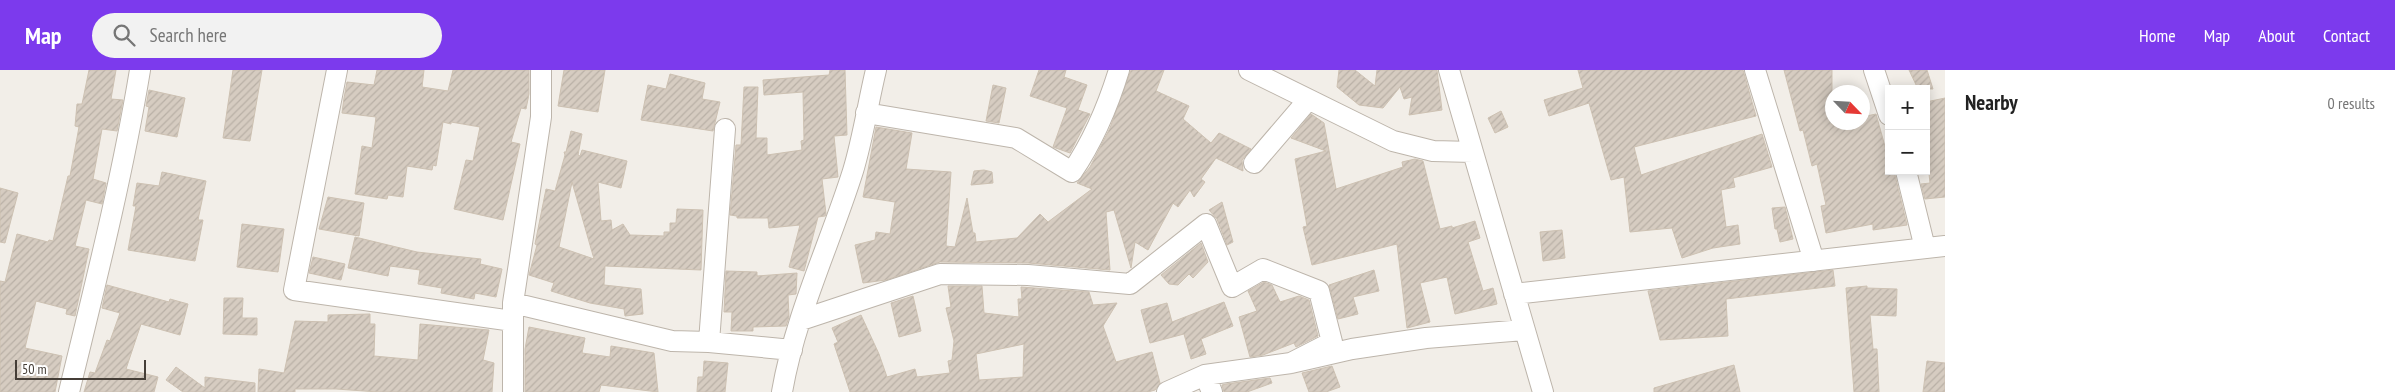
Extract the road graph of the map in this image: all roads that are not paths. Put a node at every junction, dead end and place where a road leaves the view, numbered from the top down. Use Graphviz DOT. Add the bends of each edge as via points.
graph roads {
  1 [pos="140,70"];
  2 [pos="337,70"];
  3 [pos="541,70"];
  4 [pos="876,70"];
  5 [pos="1119,70"];
  6 [pos="1249,70"];
  7 [pos="1449,70"];
  8 [pos="1755,70"];
  9 [pos="1874,70"];
  10 [pos="1308,100"];
  11 [pos="1885,103"];
  12 [pos="866,113"];
  13 [pos="725,129"];
  14 [pos="1473,152"];
  15 [pos="1254,163"];
  16 [pos="1908,175"];
  17 [pos="1935,247"];
  18 [pos="1814,261"];
  19 [pos="1514,294"];
  20 [pos="513,312"];
  21 [pos="801,320"];
  22 [pos="1524,330"];
  23 [pos="709,342"];
  24 [pos="792,350"];
  25 [pos="1291,363"];
  26 [pos="1208,384"];
  27 [pos="69,392"];
  28 [pos="513,392"];
  29 [pos="782,392"];
  30 [pos="1167,392"];
  31 [pos="1543,392"];
  1 -- 27 [label="street" via="130,135"];
  2 -- 20 [label="street" via="294,290"];
  3 -- 20 [label="street" via="540,117"];
  4 -- 12 [label="street"];
  5 -- 12 [label="street" via="1109,103 1072,172 1016,138"];
  6 -- 10 [label="street"];
  7 -- 14 [label="street"];
  8 -- 18 [label="street"];
  9 -- 11 [label="street"];
  10 -- 14 [label="street" via="1393,140 1433,152"];
  10 -- 15 [label="street"];
  12 -- 21 [label="street" via="854,169"];
  13 -- 23 [label="street"];
  14 -- 19 [label="street"];
  16 -- 17 [label="street"];
  17 -- 18 [label="street"];
  18 -- 19 [label="street"];
  19 -- 22 [label="street"];
  20 -- 23 [label="street" via="672,341"];
  20 -- 28 [label="street"];
  21 -- 24 [label="street"];
  21 -- 25 [label="street" via="940,274 1028,275 1130,284 1206,224 1232,287 1263,269 1319,290 1332,342"];
  22 -- 25 [label="street" via="1426,338 1352,349"];
  22 -- 31 [label="street"];
  23 -- 24 [label="street"];
  24 -- 29 [label="street"];
  25 -- 26 [label="street"];
  26 -- 30 [label="street"];
}
